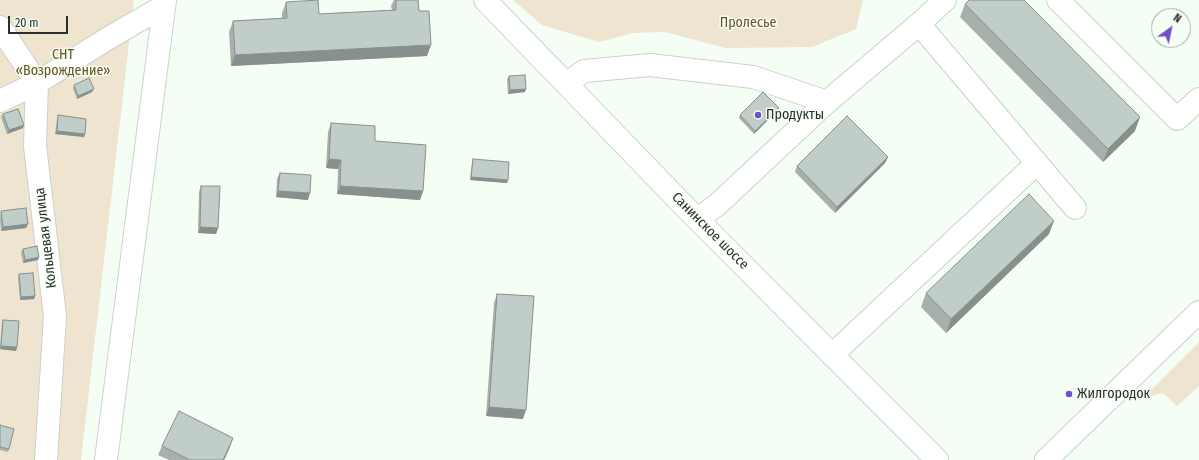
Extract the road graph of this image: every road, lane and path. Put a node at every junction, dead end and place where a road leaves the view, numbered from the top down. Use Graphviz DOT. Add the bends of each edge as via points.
graph roads {
  1 [pos="485,0"];
  2 [pos="945,0"];
  3 [pos="1058,0"];
  4 [pos="165,3"];
  5 [pos="919,24"];
  6 [pos="0,27"];
  7 [pos="37,83"];
  8 [pos="566,84"];
  9 [pos="1199,99"];
  10 [pos="0,101"];
  11 [pos="827,102"];
  12 [pos="1037,163"];
  13 [pos="1075,208"];
  14 [pos="697,219"];
  15 [pos="1199,312"];
  16 [pos="832,355"];
  17 [pos="46,460"];
  18 [pos="106,460"];
  19 [pos="937,460"];
  20 [pos="1046,460"];
  1 -- 8 [label="street, Санинское шоссе"];
  2 -- 5 [label="street"];
  3 -- 9 [label="street" via="1177,119"];
  4 -- 7 [label="street"];
  4 -- 18 [label="street"];
  5 -- 11 [label="street"];
  5 -- 12 [label="street"];
  6 -- 7 [label="street"];
  7 -- 10 [label="street"];
  7 -- 17 [label="street, Кольцевая улица" via="35,146 55,316"];
  8 -- 11 [label="street" via="584,71 650,65 753,77"];
  8 -- 14 [label="street, Санинское шоссе"];
  11 -- 14 [label="street" via="717,205"];
  12 -- 13 [label="street"];
  12 -- 16 [label="street"];
  14 -- 16 [label="street, Санинское шоссе"];
  15 -- 20 [label="street"];
  16 -- 19 [label="street, Санинское шоссе"];
}
